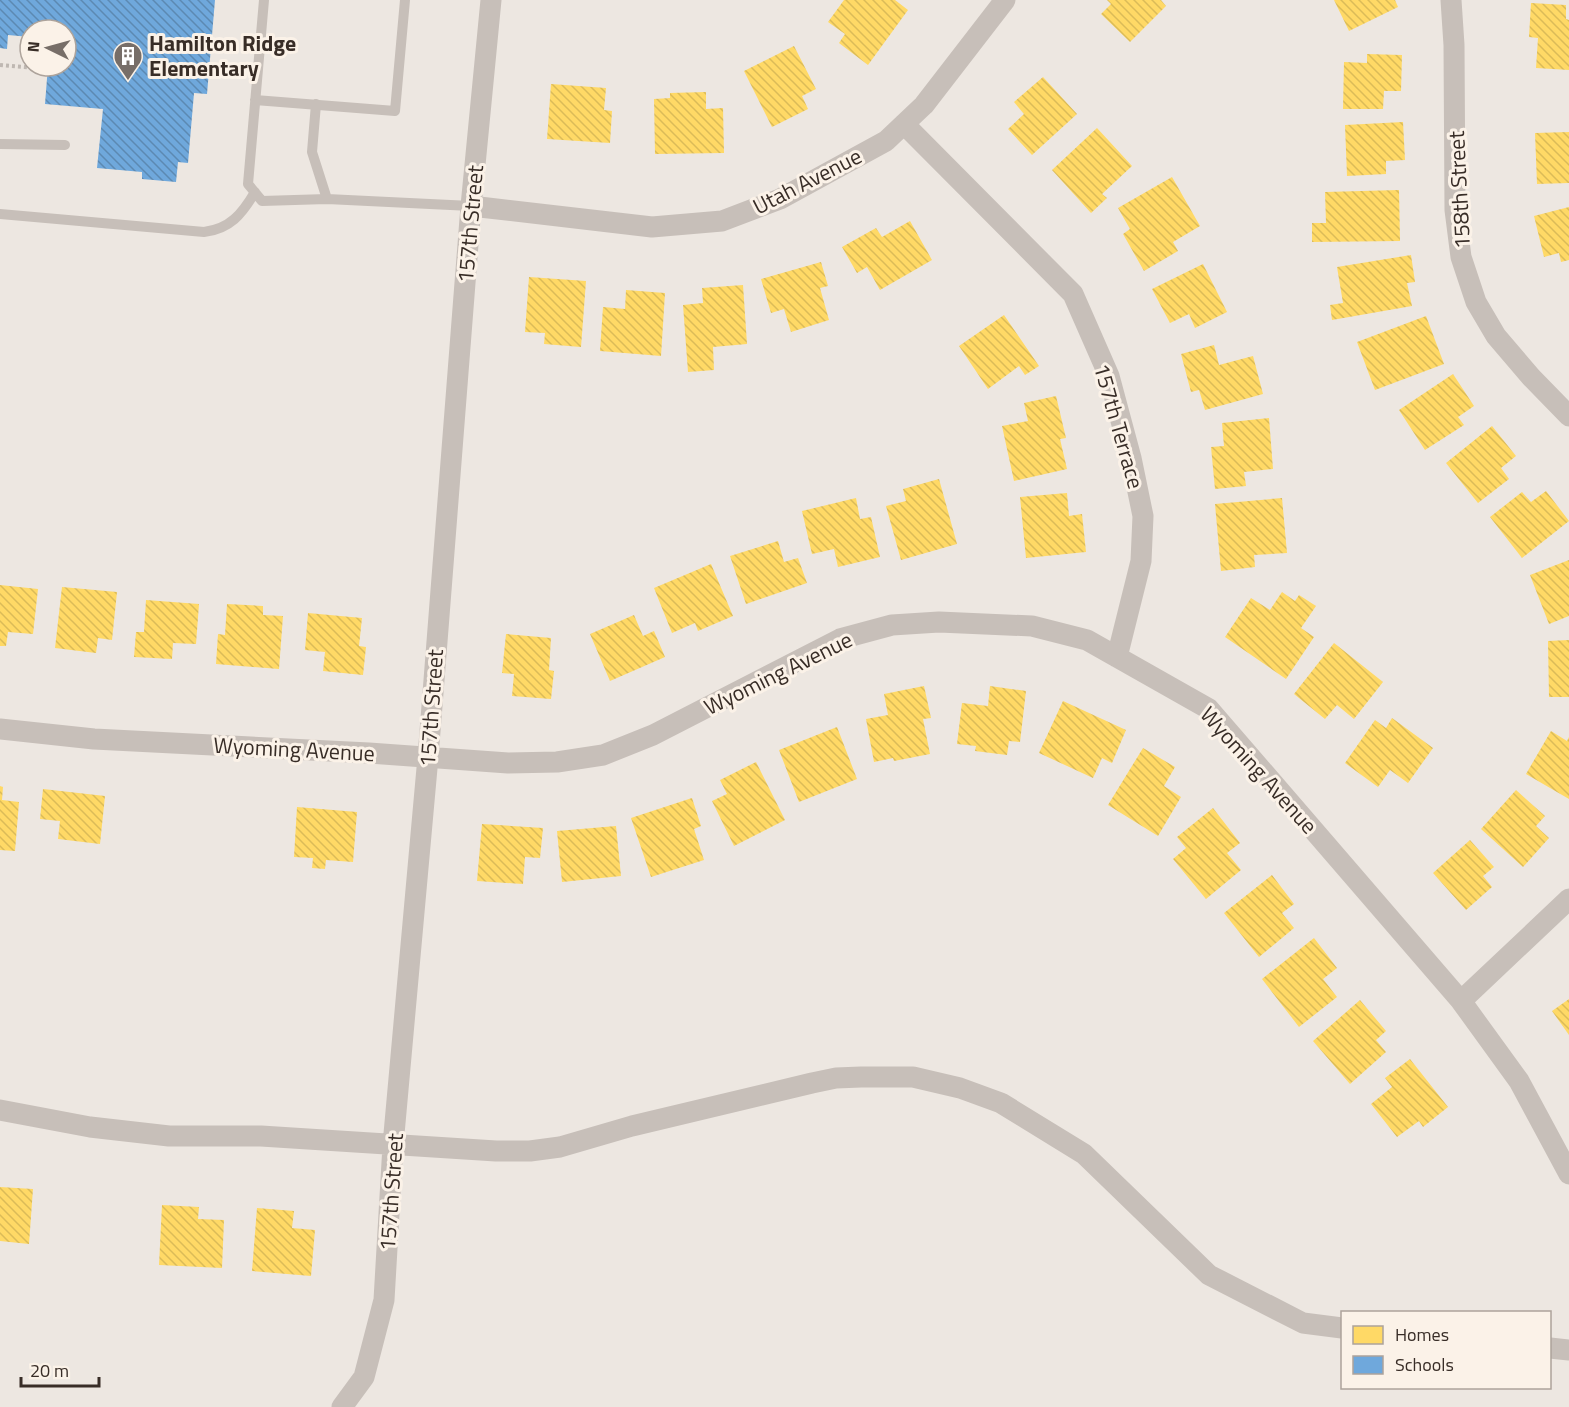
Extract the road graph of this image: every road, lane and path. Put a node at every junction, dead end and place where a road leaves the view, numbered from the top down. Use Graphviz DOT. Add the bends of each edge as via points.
graph roads {
  1 [pos="264,0"];
  2 [pos="405,0"];
  3 [pos="491,0"];
  4 [pos="1005,0"];
  5 [pos="1451,0"];
  6 [pos="0,65"];
  7 [pos="18,66"];
  8 [pos="255,100"];
  9 [pos="316,104"];
  10 [pos="904,124"];
  11 [pos="0,144"];
  12 [pos="65,145"];
  13 [pos="255,192"];
  14 [pos="327,199"];
  15 [pos="471,206"];
  16 [pos="0,214"];
  17 [pos="1569,416"];
  18 [pos="1117,657"];
  19 [pos="0,729"];
  20 [pos="428,757"];
  21 [pos="1569,899"];
  22 [pos="1461,1001"];
  23 [pos="0,1110"];
  24 [pos="393,1145"];
  25 [pos="1569,1174"];
  26 [pos="1341,1328"];
  27 [pos="1551,1348"];
  28 [pos="1569,1350"];
  29 [pos="342,1407"];
  1 -- 8 [label="lane"];
  2 -- 9 [label="lane" via="395,111"];
  3 -- 15 [label="street, 157th Street"];
  4 -- 10 [label="street, Utah Avenue" via="924,105"];
  5 -- 17 [label="street, 158th Street" via="1455,210 1461,257 1476,302 1496,336"];
  6 -- 7 [label="path"];
  8 -- 9 [label="lane"];
  8 -- 13 [label="lane" via="248,184"];
  9 -- 14 [label="lane" via="312,152"];
  10 -- 15 [label="street, Utah Avenue" via="886,141 780,199 722,221 652,227"];
  10 -- 18 [label="street, 157th Terrace" via="1073,294 1108,375 1143,516 1141,561"];
  11 -- 12 [label="lane"];
  13 -- 14 [label="lane" via="262,201"];
  13 -- 16 [label="lane" via="232,222 204,232"];
  14 -- 15 [label="lane"];
  15 -- 20 [label="street, 157th Street"];
  18 -- 20 [label="street, Wyoming Avenue" via="1087,640 1032,626 939,622 892,625 840,639 653,735 603,755 557,762 508,763"];
  18 -- 22 [label="street, Wyoming Avenue" via="1209,709"];
  19 -- 20 [label="street, Wyoming Avenue" via="94,739"];
  20 -- 24 [label="street, 157th Street"];
  21 -- 22 [label="street"];
  22 -- 25 [label="street, Wyoming Avenue" via="1519,1081"];
  23 -- 24 [label="street" via="90,1127 169,1136 261,1136"];
  24 -- 26 [label="street" via="530,1151 560,1147 836,1078 913,1077 936,1081 1001,1103 1084,1154 1209,1275 1303,1323"];
  24 -- 29 [label="street, 157th Street" via="384,1300 363,1377"];
  27 -- 28 [label="street"];
}
